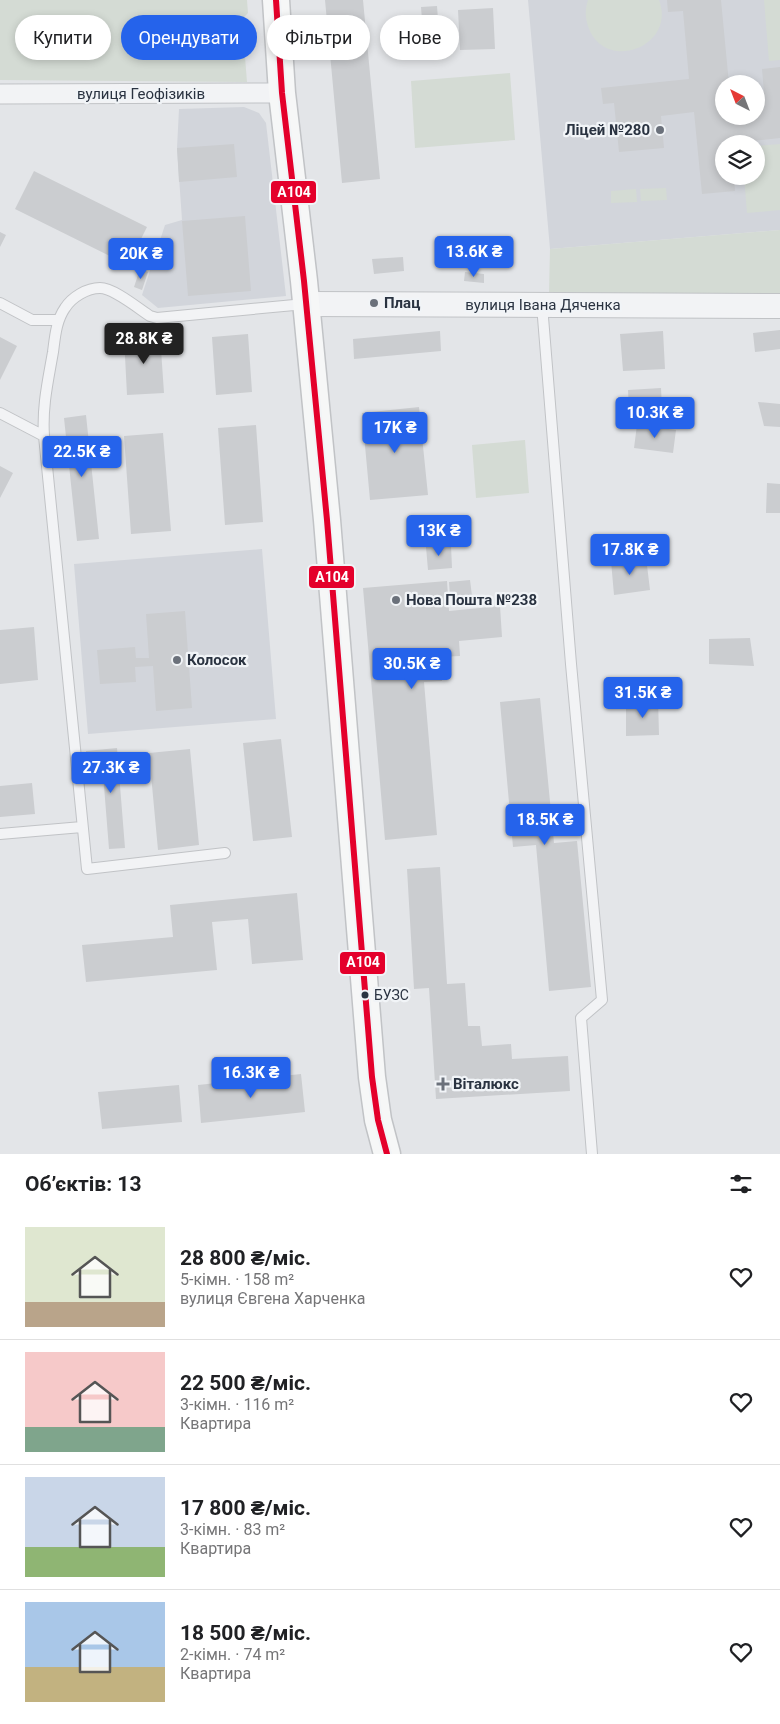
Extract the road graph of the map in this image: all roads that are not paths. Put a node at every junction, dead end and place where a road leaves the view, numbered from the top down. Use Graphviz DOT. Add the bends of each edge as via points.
graph roads {
  1 [pos="276,0"];
  2 [pos="282,93"];
  3 [pos="0,94"];
  4 [pos="0,303"];
  5 [pos="306,304"];
  6 [pos="542,305"];
  7 [pos="780,306"];
  8 [pos="58,320"];
  9 [pos="0,413"];
  10 [pos="44,436"];
  11 [pos="82,827"];
  12 [pos="0,834"];
  13 [pos="225,853"];
  14 [pos="387,1154"];
  15 [pos="592,1154"];
  1 -- 2 [label="main road"];
  2 -- 3 [label="street, вулиця Геофізиків"];
  2 -- 5 [label="main road"];
  4 -- 8 [label="lane" via="32,320"];
  5 -- 6 [label="street, вулиця Івана Дяченка"];
  5 -- 8 [label="lane" via="157,318 102,288 90,289 76,296 65,306"];
  5 -- 14 [label="main road" via="327,520 372,1077"];
  6 -- 7 [label="street, вулиця Івана Дяченка"];
  6 -- 15 [label="lane" via="602,1000 581,1018"];
  8 -- 10 [label="lane" via="43,406"];
  9 -- 10 [label="lane"];
  10 -- 11 [label="lane"];
  11 -- 12 [label="lane"];
  11 -- 13 [label="lane" via="87,868"];
}
